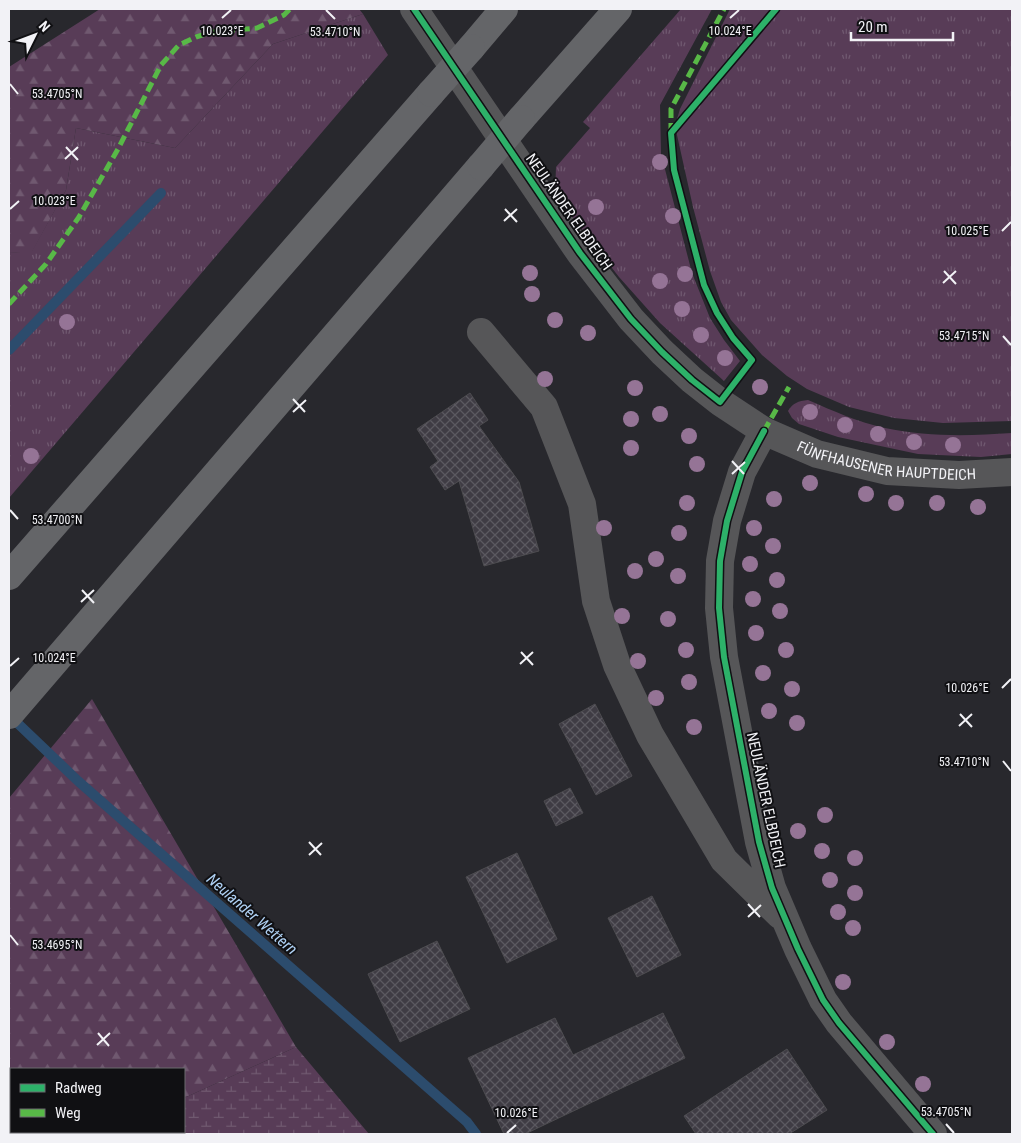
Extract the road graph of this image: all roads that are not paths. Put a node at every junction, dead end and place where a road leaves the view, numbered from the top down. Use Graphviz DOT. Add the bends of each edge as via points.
graph roads {
  1 [pos="504,9"];
  2 [pos="618,9"];
  3 [pos="417,13"];
  4 [pos="481,332"];
  5 [pos="764,431"];
  6 [pos="1012,472"];
  7 [pos="9,576"];
  8 [pos="12,710"];
  9 [pos="786,920"];
  10 [pos="933,1134"];
  1 -- 7 [label="highway, bridge"];
  2 -- 8 [label="highway, bridge"];
  3 -- 5 [label="street, NEULÄNDER ELBDEICH" via="575,246 631,319 692,380"];
  4 -- 9 [label="street, NEULÄNDER ELBDEICH" via="544,407 582,504 596,601 617,665 650,735 724,860"];
  5 -- 6 [label="street, FÜNFHAUSENER HAUPTDEICH" via="817,454 887,471 959,475"];
  5 -- 9 [label="street, NEULÄNDER ELBDEICH" via="742,472 727,520 720,561 719,608 724,657 759,842 772,888"];
  9 -- 10 [label="street, NEULÄNDER ELBDEICH" via="823,1000"];
}
